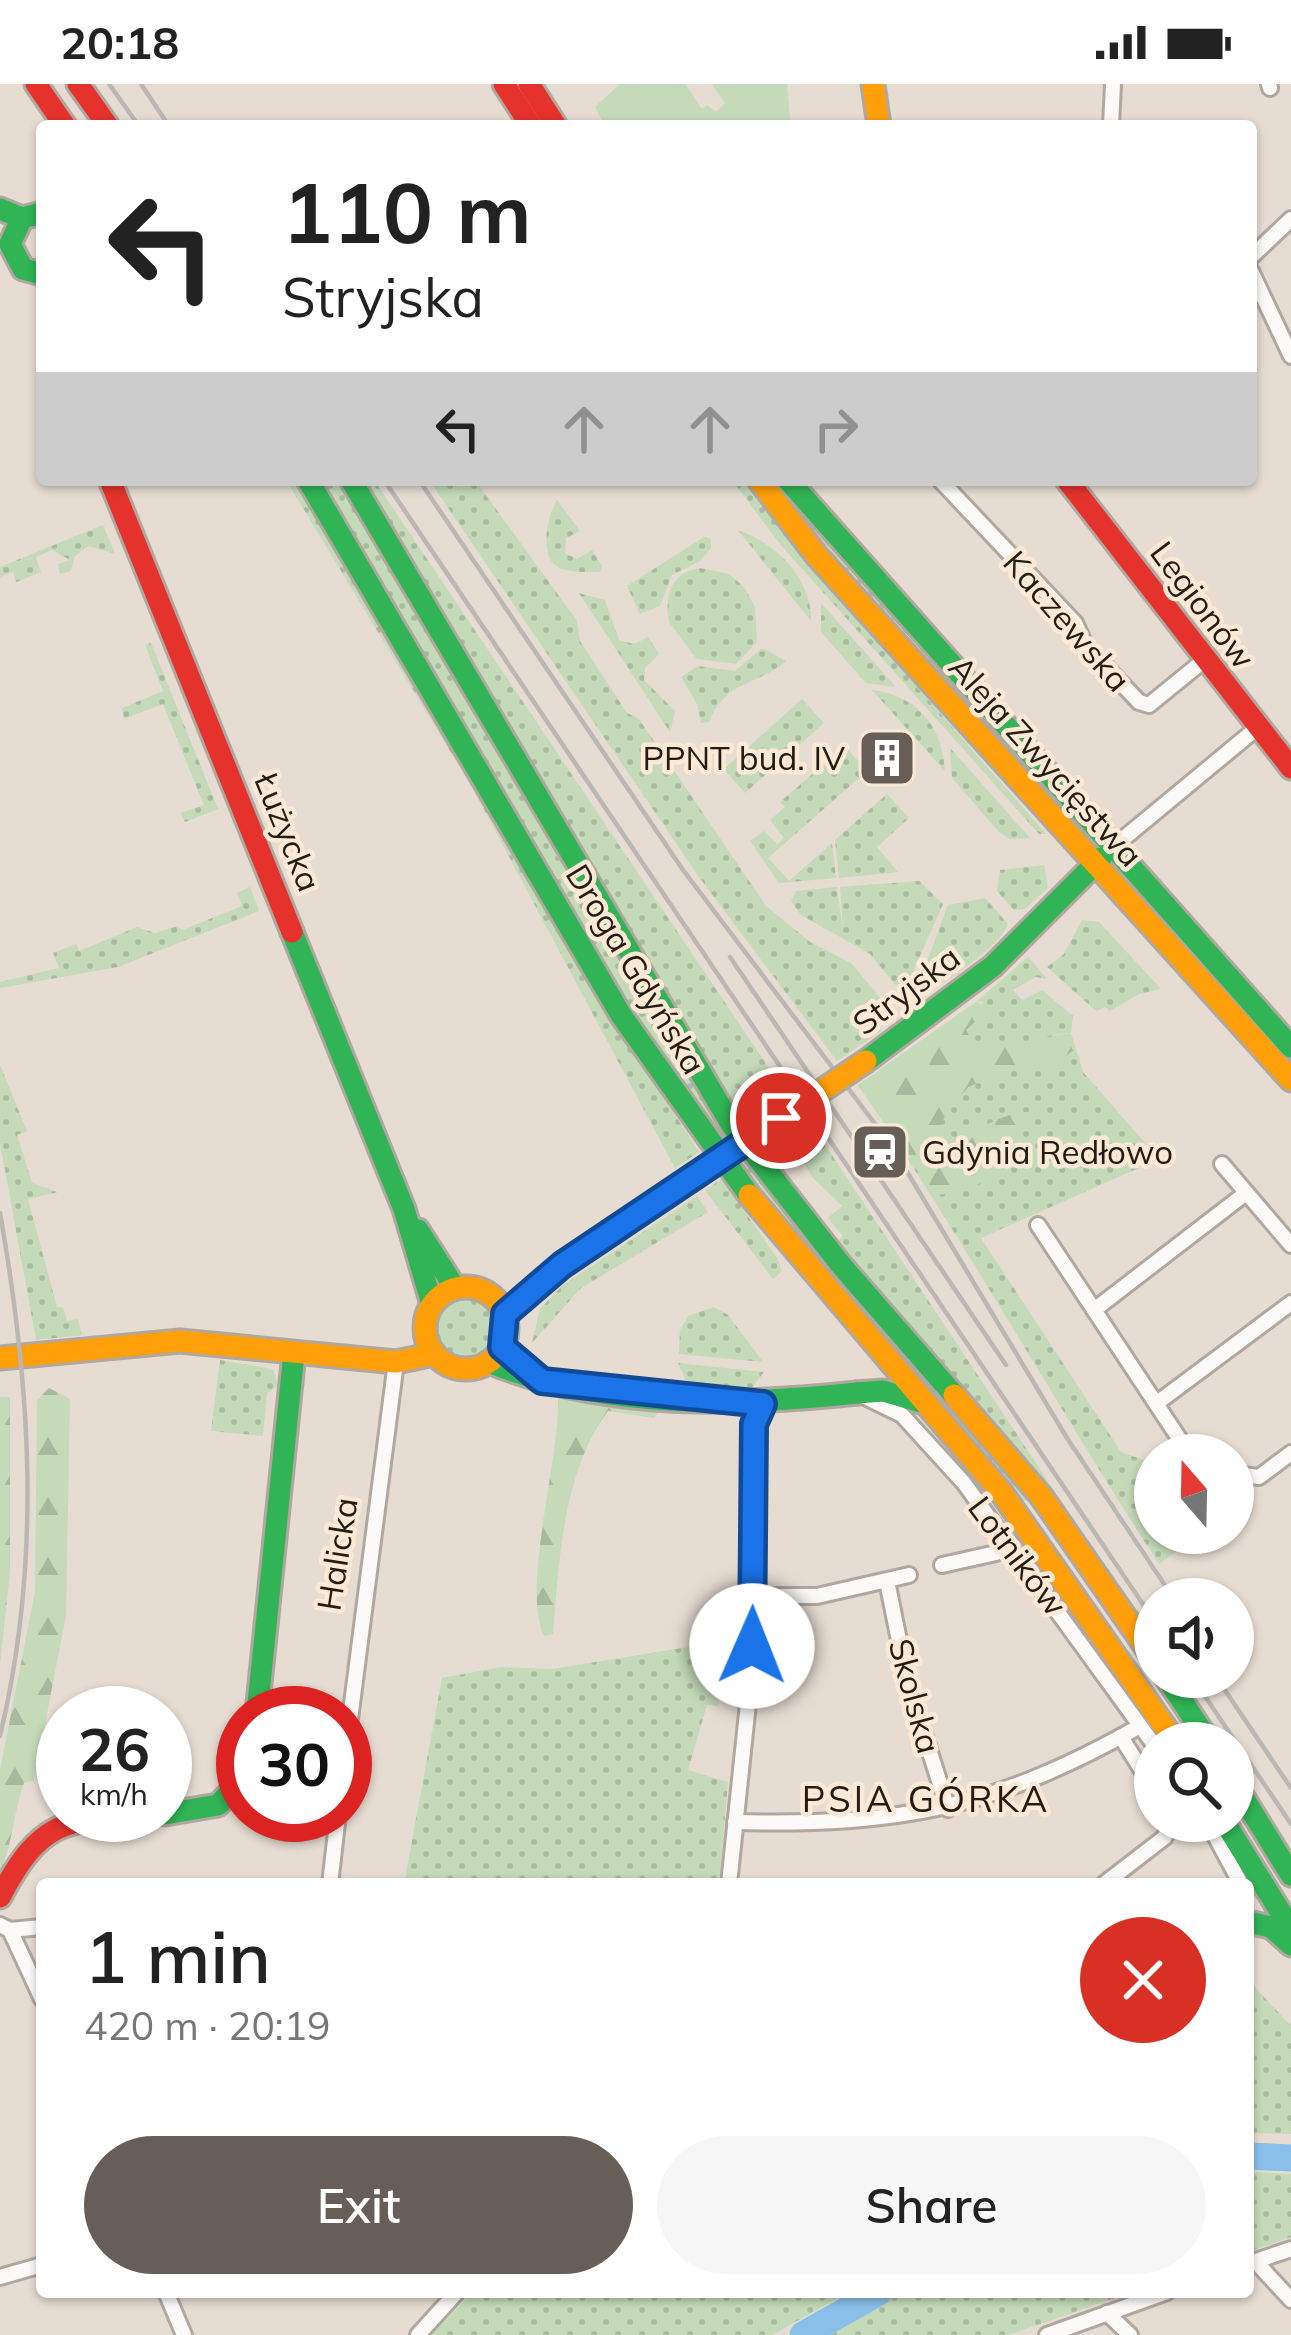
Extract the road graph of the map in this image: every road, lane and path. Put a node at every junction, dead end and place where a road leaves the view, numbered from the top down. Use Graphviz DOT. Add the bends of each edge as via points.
graph roads {
  1 [pos="36,84"];
  2 [pos="78,84"];
  3 [pos="504,84"];
  4 [pos="529,84"];
  5 [pos="873,84"];
  6 [pos="1113,84"];
  7 [pos="61,120"];
  8 [pos="104,120"];
  9 [pos="528,120"];
  10 [pos="552,120"];
  11 [pos="878,120"];
  12 [pos="1112,120"];
  13 [pos="0,209"];
  14 [pos="1291,219"];
  15 [pos="19,223"];
  16 [pos="1257,251"];
  17 [pos="36,273"];
  18 [pos="1257,285"];
  19 [pos="1291,356"];
  20 [pos="112,486"];
  21 [pos="312,486"];
  22 [pos="354,486"];
  23 [pos="764,486"];
  24 [pos="793,486"];
  25 [pos="946,486"];
  26 [pos="1072,486"];
  27 [pos="1203,661"];
  28 [pos="1257,728"];
  29 [pos="1291,768"];
  30 [pos="1103,856"];
  31 [pos="1291,1047"];
  32 [pos="1291,1080"];
  33 [pos="1222,1164"];
  34 [pos="1246,1193"];
  35 [pos="404,1209"];
  36 [pos="1038,1225"];
  37 [pos="1291,1245"];
  38 [pos="455,1288"];
  39 [pos="432,1304"];
  40 [pos="1291,1304"];
  41 [pos="499,1306"];
  42 [pos="1094,1310"];
  43 [pos="429,1345"];
  44 [pos="294,1353"];
  45 [pos="496,1354"];
  46 [pos="0,1358"];
  47 [pos="370,1359"];
  48 [pos="395,1362"];
  49 [pos="857,1393"];
  50 [pos="1157,1403"];
  51 [pos="763,1404"];
  52 [pos="927,1404"];
  53 [pos="1177,1434"];
  54 [pos="1291,1453"];
  55 [pos="1254,1476"];
  56 [pos="1009,1542"];
  57 [pos="942,1565"];
  58 [pos="908,1575"];
  59 [pos="887,1581"];
  60 [pos="753,1596"];
  61 [pos="1134,1630"];
  62 [pos="260,1686"];
  63 [pos="354,1686"];
  64 [pos="1137,1722"];
  65 [pos="1162,1722"];
  66 [pos="1134,1729"];
  67 [pos="1121,1737"];
  68 [pos="1134,1758"];
  69 [pos="948,1809"];
  70 [pos="1254,1815"];
  71 [pos="735,1822"];
  72 [pos="36,1836"];
  73 [pos="335,1842"];
  74 [pos="1159,1842"];
  75 [pos="1218,1842"];
  76 [pos="1238,1842"];
  77 [pos="1291,1875"];
  78 [pos="331,1878"];
  79 [pos="730,1878"];
  80 [pos="1112,1878"];
  81 [pos="1238,1878"];
  82 [pos="0,1897"];
  83 [pos="1254,1923"];
  84 [pos="5,1927"];
  85 [pos="36,1927"];
  86 [pos="1291,1929"];
  87 [pos="1291,1945"];
  88 [pos="36,1988"];
  89 [pos="1291,2249"];
  90 [pos="1254,2261"];
  91 [pos="1254,2264"];
  92 [pos="36,2267"];
  93 [pos="0,2277"];
  94 [pos="169,2298"];
  95 [pos="452,2298"];
  96 [pos="1150,2298"];
  97 [pos="1291,2300"];
  98 [pos="1107,2313"];
  99 [pos="184,2335"];
  100 [pos="418,2335"];
  101 [pos="1047,2335"];
  102 [pos="1130,2335"];
  1 -- 7 [label="main road"];
  2 -- 8 [label="main road"];
  3 -- 9 [label="main road"];
  4 -- 10 [label="main road"];
  5 -- 11 [label="main road"];
  6 -- 12 [label="street"];
  13 -- 15 [label="main road"];
  14 -- 16 [label="street"];
  15 -- 17 [label="main road" via="16,262"];
  18 -- 19 [label="street"];
  20 -- 35 [label="main road, Łużycka"];
  21 -- 52 [label="main road, Droga Gdyńska" via="688,1116 799,1261"];
  22 -- 61 [label="main road, Droga Gdyńska" via="731,1124 841,1265 1028,1479"];
  23 -- 30 [label="main road, Aleja Zwycięstwa" via="817,556"];
  24 -- 30 [label="main road, Aleja Zwycięstwa"];
  25 -- 27 [label="street, Kaczewska" via="1139,702 1149,705"];
  26 -- 27 [label="main road, Legionów"];
  27 -- 28 [label="main road, Legionów"];
  28 -- 29 [label="main road, Legionów"];
  28 -- 30 [label="street, Stryjska"];
  30 -- 31 [label="main road, Aleja Zwycięstwa"];
  30 -- 32 [label="main road, Aleja Zwycięstwa"];
  30 -- 41 [label="main road, Stryjska, bridge" via="993,965 866,1060"];
  33 -- 34 [label="street"];
  34 -- 37 [label="street"];
  34 -- 42 [label="street"];
  35 -- 38 [label="main road, Łużycka"];
  35 -- 39 [label="main road, Łużycka"];
  36 -- 42 [label="street"];
  38 -- 39 [label="main road"];
  38 -- 41 [label="main road" via="482,1290"];
  39 -- 43 [label="main road"];
  40 -- 50 [label="street"];
  41 -- 45 [label="main road"];
  42 -- 50 [label="street"];
  43 -- 45 [label="main road" via="460,1369"];
  43 -- 47 [label="main road"];
  43 -- 48 [label="main road"];
  44 -- 46 [label="main road" via="180,1341"];
  44 -- 47 [label="main road"];
  44 -- 62 [label="main road, Halicka"];
  45 -- 51 [label="main road" via="510,1374 542,1381"];
  47 -- 48 [label="main road"];
  48 -- 63 [label="street, Halicka"];
  49 -- 51 [label="main road"];
  49 -- 52 [label="main road" via="883,1391"];
  49 -- 56 [label="street, Lotników" via="916,1427"];
  50 -- 53 [label="street"];
  51 -- 60 [label="street" via="754,1424"];
  52 -- 65 [label="main road, Droga Gdyńska" via="1031,1531"];
  54 -- 55 [label="street"];
  56 -- 57 [label="street" via="996,1553"];
  56 -- 64 [label="street, Lotników"];
  58 -- 59 [label="street"];
  59 -- 60 [label="street" via="817,1596"];
  59 -- 69 [label="street, Skolska"];
  60 -- 71 [label="street"];
  66 -- 67 [label="street"];
  67 -- 68 [label="street"];
  67 -- 69 [label="street"];
  69 -- 71 [label="street" via="884,1819"];
  70 -- 77 [label="main road"];
  71 -- 79 [label="street"];
  72 -- 82 [label="main road"];
  73 -- 78 [label="street"];
  74 -- 80 [label="street"];
  75 -- 81 [label="street"];
  76 -- 86 [label="main road"];
  83 -- 87 [label="main road"];
  84 -- 85 [label="street"];
  84 -- 88 [label="street"];
  89 -- 90 [label="street"];
  91 -- 97 [label="street"];
  92 -- 93 [label="street"];
  94 -- 99 [label="street"];
  95 -- 100 [label="street"];
  96 -- 98 [label="street"];
  98 -- 101 [label="street"];
  98 -- 102 [label="street"];
}
